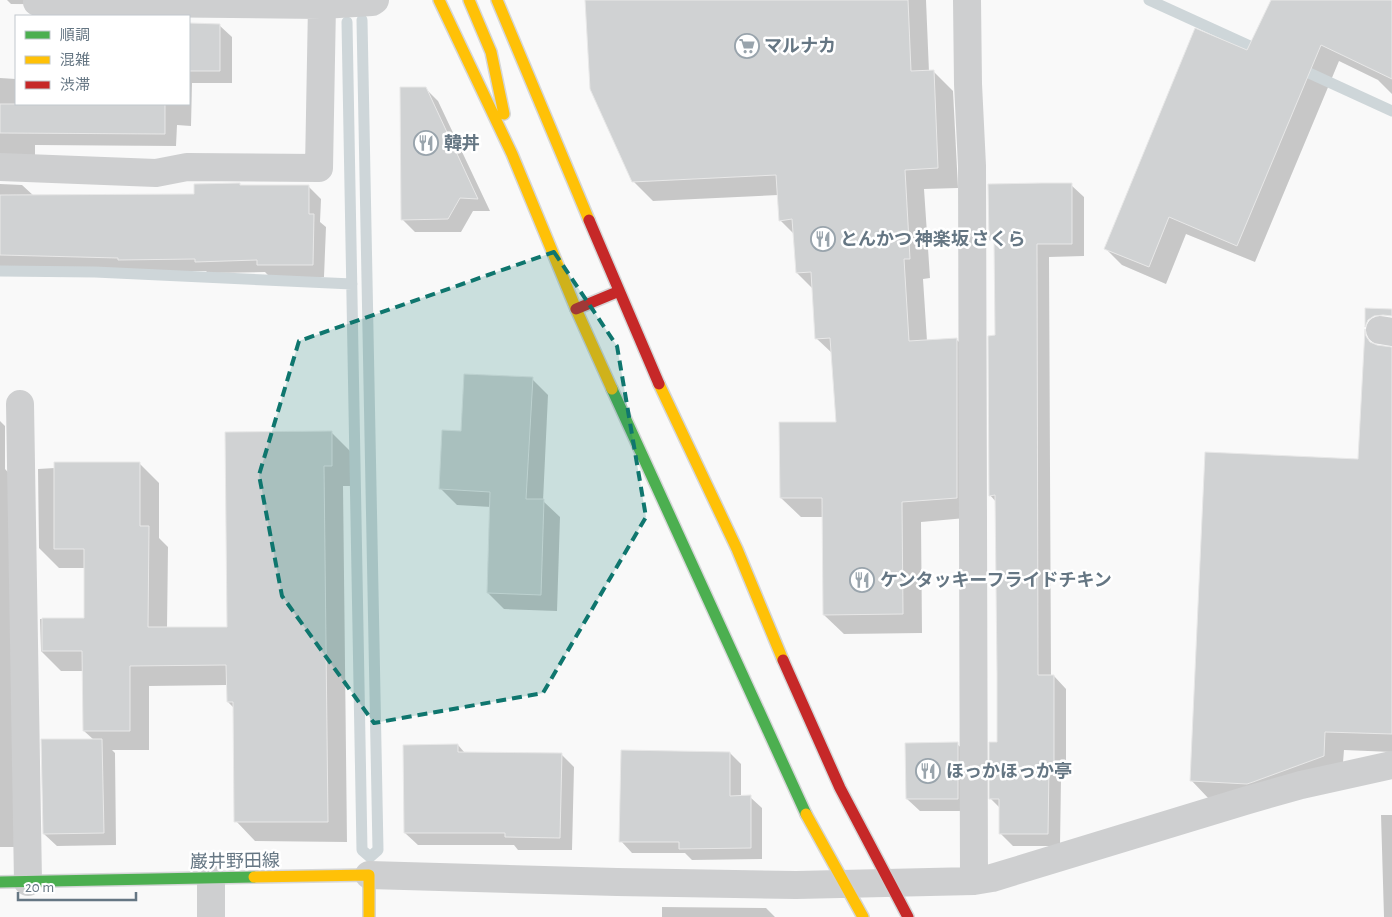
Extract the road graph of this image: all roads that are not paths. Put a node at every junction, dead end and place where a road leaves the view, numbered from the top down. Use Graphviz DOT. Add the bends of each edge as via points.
graph roads {
  1 [pos="375,0"];
  2 [pos="439,0"];
  3 [pos="469,0"];
  4 [pos="497,0"];
  5 [pos="967,0"];
  6 [pos="37,2"];
  7 [pos="322,5"];
  8 [pos="512,154"];
  9 [pos="0,167"];
  10 [pos="617,292"];
  11 [pos="576,310"];
  12 [pos="20,404"];
  13 [pos="1392,765"];
  14 [pos="369,875"];
  15 [pos="211,879"];
  16 [pos="974,881"];
  17 [pos="0,882"];
  18 [pos="28,882"];
  19 [pos="890,883"];
  20 [pos="844,884"];
  21 [pos="211,917"];
  22 [pos="369,917"];
  23 [pos="863,917"];
  24 [pos="908,917"];
  1 -- 7 [label="street"];
  2 -- 8 [label="street"];
  3 -- 8 [label="street" via="492,52"];
  4 -- 10 [label="street"];
  5 -- 16 [label="street" via="973,184"];
  6 -- 7 [label="street"];
  7 -- 9 [label="street" via="319,168 187,167 156,172"];
  8 -- 11 [label="street"];
  10 -- 11 [label="street"];
  10 -- 19 [label="street" via="738,550 836,779"];
  11 -- 20 [label="street" via="803,808"];
  12 -- 18 [label="street"];
  13 -- 16 [label="street" via="1292,788"];
  14 -- 15 [label="street, 巌井野田線"];
  14 -- 20 [label="street"];
  14 -- 22 [label="street"];
  15 -- 18 [label="street, 巌井野田線"];
  15 -- 21 [label="street"];
  16 -- 19 [label="street"];
  17 -- 18 [label="street, 巌井野田線"];
  19 -- 20 [label="street"];
  19 -- 24 [label="street"];
  20 -- 23 [label="street"];
}
